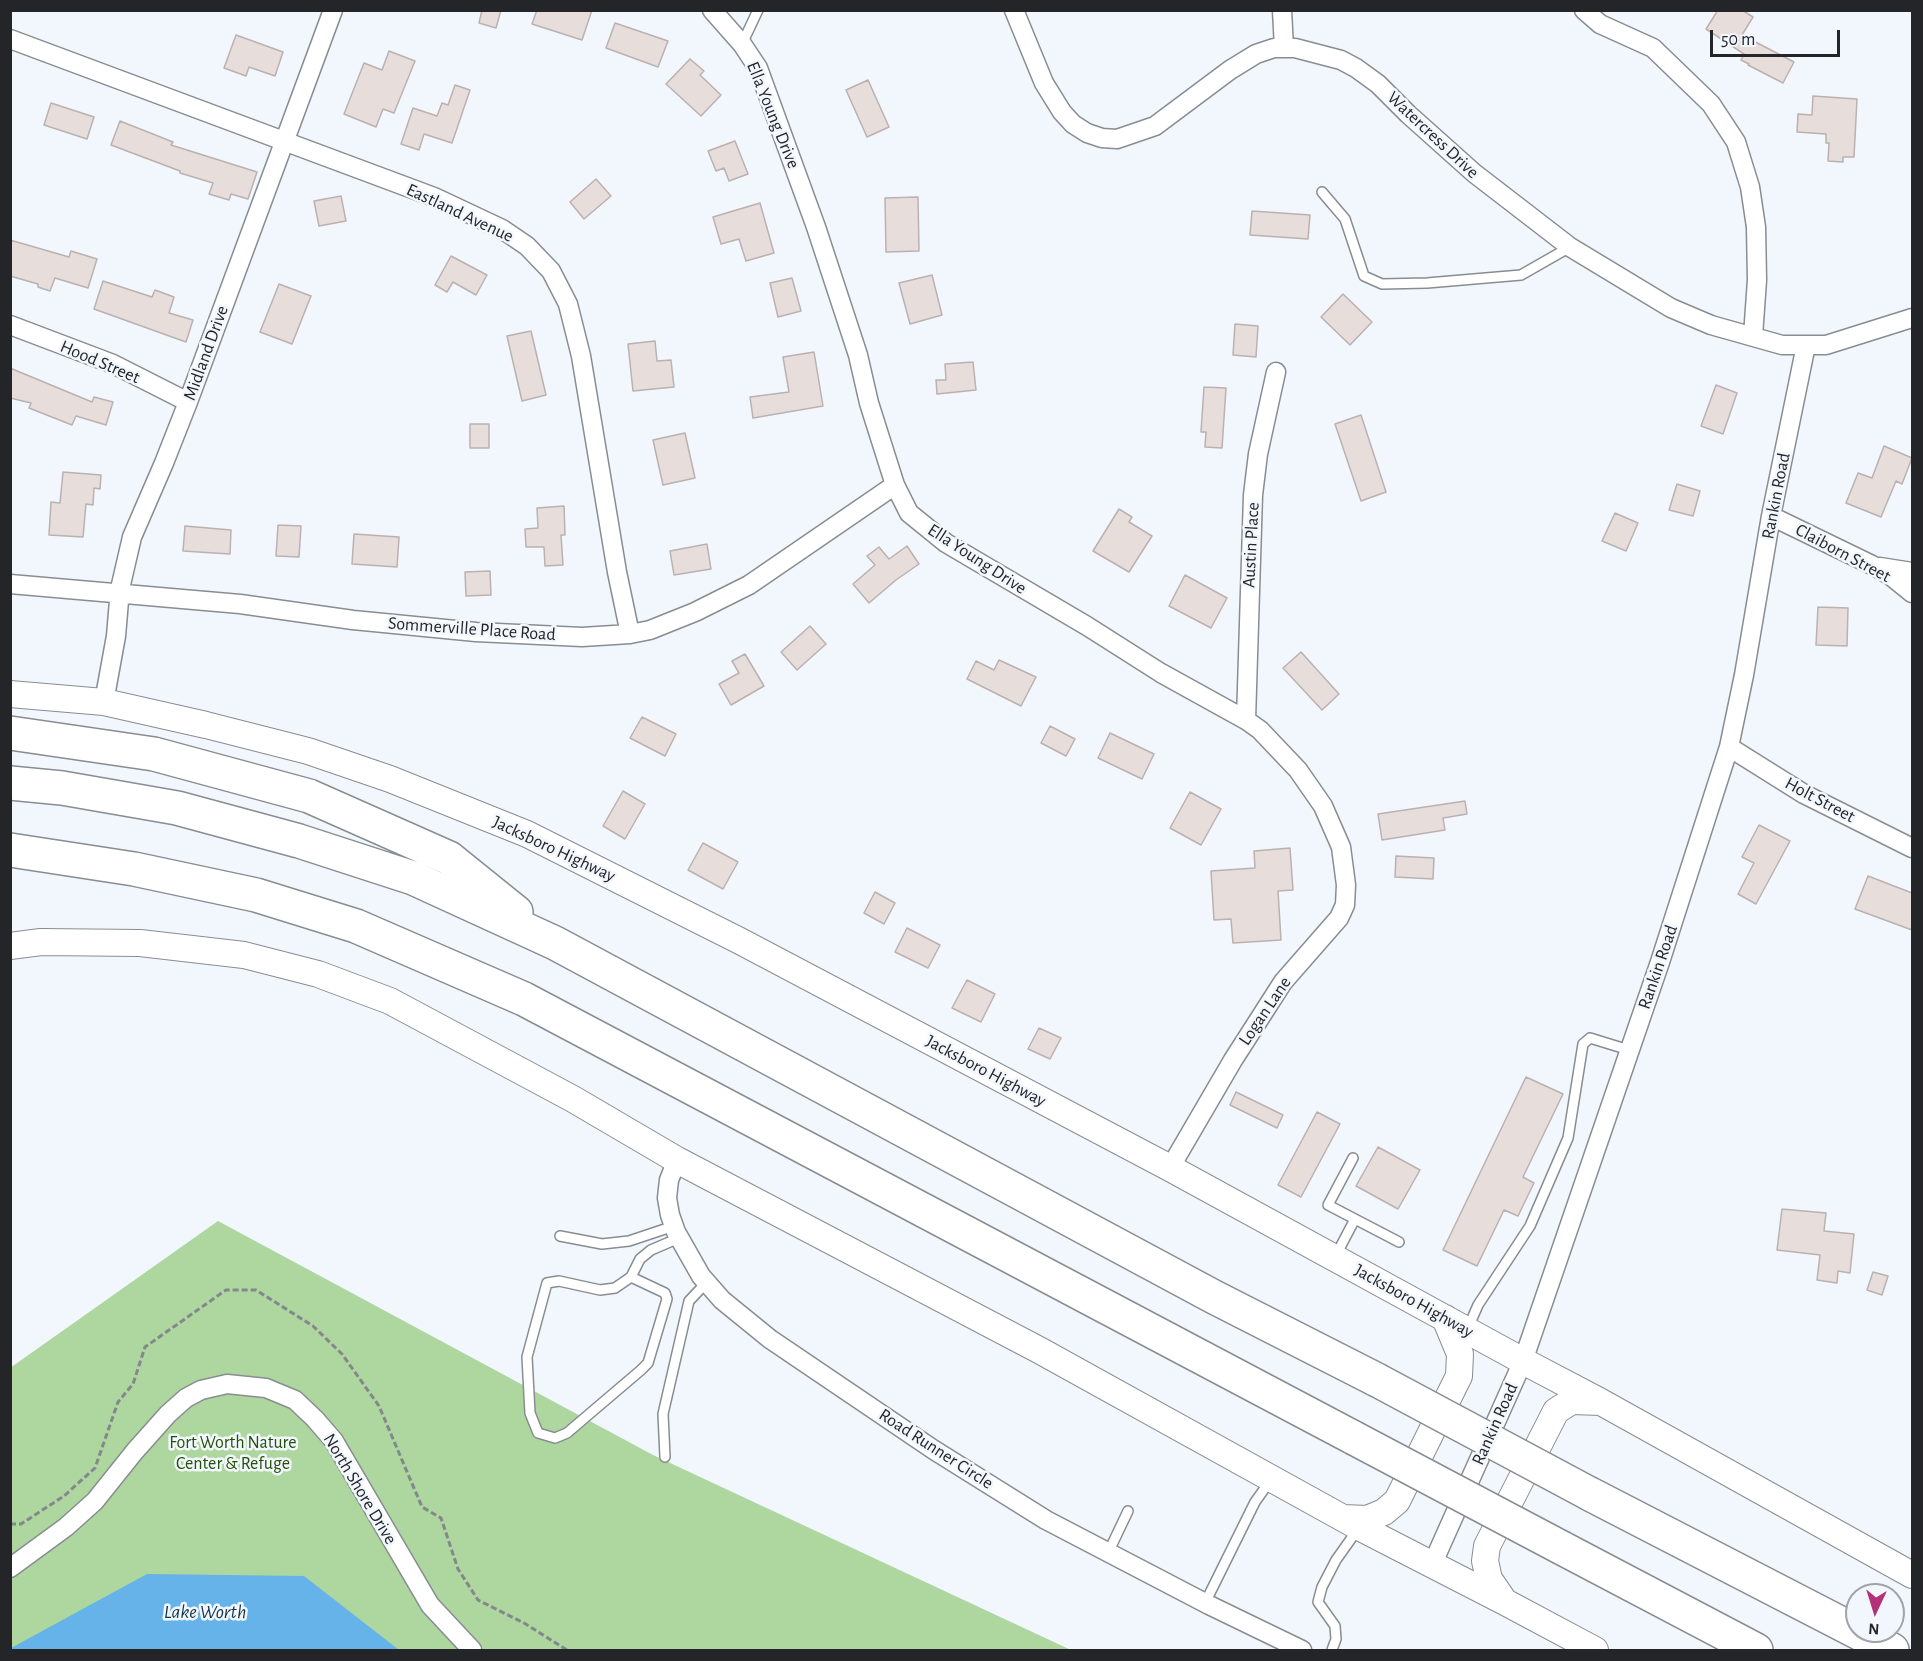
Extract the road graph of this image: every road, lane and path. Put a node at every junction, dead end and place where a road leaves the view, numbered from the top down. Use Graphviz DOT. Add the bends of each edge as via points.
graph roads {
  1 [pos="333,10"];
  2 [pos="712,10"];
  3 [pos="758,10"];
  4 [pos="1014,10"];
  5 [pos="1282,10"];
  6 [pos="1584,10"];
  7 [pos="10,39"];
  8 [pos="742,44"];
  9 [pos="1284,48"];
  10 [pos="284,141"];
  11 [pos="1322,192"];
  12 [pos="1570,247"];
  13 [pos="1912,318"];
  14 [pos="10,326"];
  15 [pos="1752,336"];
  16 [pos="1806,345"];
  17 [pos="1276,372"];
  18 [pos="188,402"];
  19 [pos="895,485"];
  20 [pos="1771,516"];
  21 [pos="1872,565"];
  22 [pos="1912,572"];
  23 [pos="10,584"];
  24 [pos="1912,593"];
  25 [pos="120,594"];
  26 [pos="630,634"];
  27 [pos="10,694"];
  28 [pos="104,702"];
  29 [pos="1246,720"];
  30 [pos="10,733"];
  31 [pos="1729,747"];
  32 [pos="10,783"];
  33 [pos="1912,848"];
  34 [pos="10,850"];
  35 [pos="1343,855"];
  36 [pos="555,943"];
  37 [pos="10,946"];
  38 [pos="1629,1050"];
  39 [pos="1353,1158"];
  40 [pos="677,1160"];
  41 [pos="1170,1168"];
  42 [pos="1355,1219"];
  43 [pos="677,1232"];
  44 [pos="560,1236"];
  45 [pos="1399,1242"];
  46 [pos="1335,1257"];
  47 [pos="631,1277"];
  48 [pos="707,1282"];
  49 [pos="1445,1318"];
  50 [pos="1468,1330"];
  51 [pos="1523,1361"];
  52 [pos="1601,1402"];
  53 [pos="665,1457"];
  54 [pos="1271,1479"];
  55 [pos="1128,1511"];
  56 [pos="1351,1523"];
  57 [pos="10,1524"];
  58 [pos="1108,1552"];
  59 [pos="1431,1565"];
  60 [pos="10,1568"];
  61 [pos="1912,1575"];
  62 [pos="1505,1602"];
  63 [pos="1205,1603"];
  64 [pos="472,1650"];
  65 [pos="567,1650"];
  66 [pos="1302,1650"];
  67 [pos="1332,1650"];
  68 [pos="1595,1650"];
  69 [pos="1756,1650"];
  70 [pos="1892,1650"];
  1 -- 10 [label="street, Midland Drive"];
  2 -- 8 [label="street, Ella Young Drive"];
  3 -- 8 [label="lane"];
  4 -- 9 [label="street, Watercress Drive" via="1044,83 1062,112 1073,124 1102,138 1117,139 1155,126 1256,54"];
  5 -- 9 [label="street"];
  6 -- 15 [label="street" via="1600,24 1653,48 1711,104 1736,142 1750,187 1756,227"];
  7 -- 10 [label="street, Eastland Avenue"];
  8 -- 19 [label="street, Ella Young Drive" via="758,68 816,226"];
  9 -- 12 [label="street, Watercress Drive" via="1341,60 1356,68 1474,173"];
  10 -- 18 [label="street, Midland Drive"];
  10 -- 26 [label="street, Eastland Avenue" via="434,197 502,229 528,246 551,271 568,304 580,356"];
  11 -- 12 [label="lane" via="1345,219 1365,276 1382,284 1521,275"];
  12 -- 15 [label="street, Watercress Drive" via="1671,308"];
  13 -- 16 [label="street, Watercress Drive" via="1826,345"];
  14 -- 18 [label="street, Hood Street" via="113,364"];
  15 -- 16 [label="street, Watercress Drive" via="1782,345"];
  16 -- 20 [label="street, Rankin Road"];
  17 -- 29 [label="street, Austin Place" via="1253,495"];
  18 -- 25 [label="street, Midland Drive" via="132,537"];
  19 -- 26 [label="street, Sommerville Place Road" via="749,585 651,630"];
  19 -- 29 [label="street, Ella Young Drive" via="909,513 946,543"];
  20 -- 21 [label="street, Claiborn Street"];
  20 -- 31 [label="street, Rankin Road"];
  21 -- 22 [label="street"];
  21 -- 24 [label="street, Claiborn Street"];
  23 -- 25 [label="street, Sommerville Place Road"];
  25 -- 26 [label="street, Sommerville Place Road" via="476,632 582,637"];
  25 -- 28 [label="street, Midland Drive"];
  27 -- 28 [label="main road, Jacksboro Highway"];
  28 -- 41 [label="main road, Jacksboro Highway" via="308,751 527,834 740,941"];
  29 -- 35 [label="street, Ella Young Drive" via="1298,770 1323,806"];
  30 -- 36 [label="highway" via="154,754 309,796 449,858"];
  31 -- 33 [label="street, Holt Street" via="1804,794"];
  31 -- 38 [label="street, Rankin Road"];
  32 -- 36 [label="highway" via="177,808 299,841 413,878"];
  34 -- 69 [label="highway, bridge" via="134,868 256,895 356,926 513,994"];
  35 -- 41 [label="street, Logan Lane" via="1345,905 1339,918 1283,981"];
  36 -- 70 [label="highway, bridge" via="1214,1297"];
  37 -- 40 [label="main road" via="41,942 140,943 244,955 318,974 390,1001"];
  38 -- 50 [label="lane" via="1590,1038 1583,1044 1568,1138 1530,1226 1478,1305"];
  38 -- 51 [label="street, Rankin Road"];
  39 -- 42 [label="lane" via="1328,1205"];
  40 -- 43 [label="street, Road Runner Circle" via="667,1198"];
  40 -- 54 [label="main road" via="1038,1350"];
  41 -- 46 [label="main road, Jacksboro Highway"];
  42 -- 45 [label="lane"];
  42 -- 46 [label="lane"];
  43 -- 44 [label="lane" via="602,1244"];
  43 -- 47 [label="lane" via="640,1259"];
  43 -- 48 [label="street, Road Runner Circle"];
  46 -- 49 [label="main road, Jacksboro Highway"];
  47 -- 47 [label="lane" via="665,1293 667,1299 648,1363 567,1433 555,1438 538,1433 530,1413 527,1357 548,1283 559,1281 600,1290 615,1288"];
  48 -- 53 [label="lane" via="689,1301 663,1414"];
  48 -- 58 [label="street, Road Runner Circle" via="753,1325 934,1450 1046,1520"];
  49 -- 50 [label="main road, Jacksboro Highway"];
  49 -- 56 [label="main road" via="1460,1354 1459,1376 1397,1501 1384,1512"];
  50 -- 51 [label="main road, Jacksboro Highway"];
  51 -- 52 [label="main road, Jacksboro Highway"];
  51 -- 59 [label="street, Rankin Road"];
  52 -- 61 [label="main road, Jacksboro Highway"];
  52 -- 62 [label="main road" via="1572,1401 1556,1411 1487,1545 1489,1579"];
  54 -- 56 [label="main road"];
  54 -- 63 [label="lane" via="1255,1502"];
  55 -- 58 [label="lane"];
  56 -- 59 [label="main road"];
  56 -- 67 [label="lane" via="1318,1602 1335,1626"];
  57 -- 65 [label="path" via="21,1524 63,1496 95,1468 118,1402 133,1384 145,1347 226,1290 256,1290 313,1326 342,1354 379,1407 422,1507 441,1518 458,1569 478,1600"];
  58 -- 63 [label="street, Road Runner Circle"];
  59 -- 62 [label="main road"];
  60 -- 64 [label="street, North Shore Drive" via="95,1500 186,1398 227,1384 266,1388 295,1400 334,1441 429,1605"];
  62 -- 68 [label="main road"];
  63 -- 66 [label="street, Road Runner Circle"];
}
